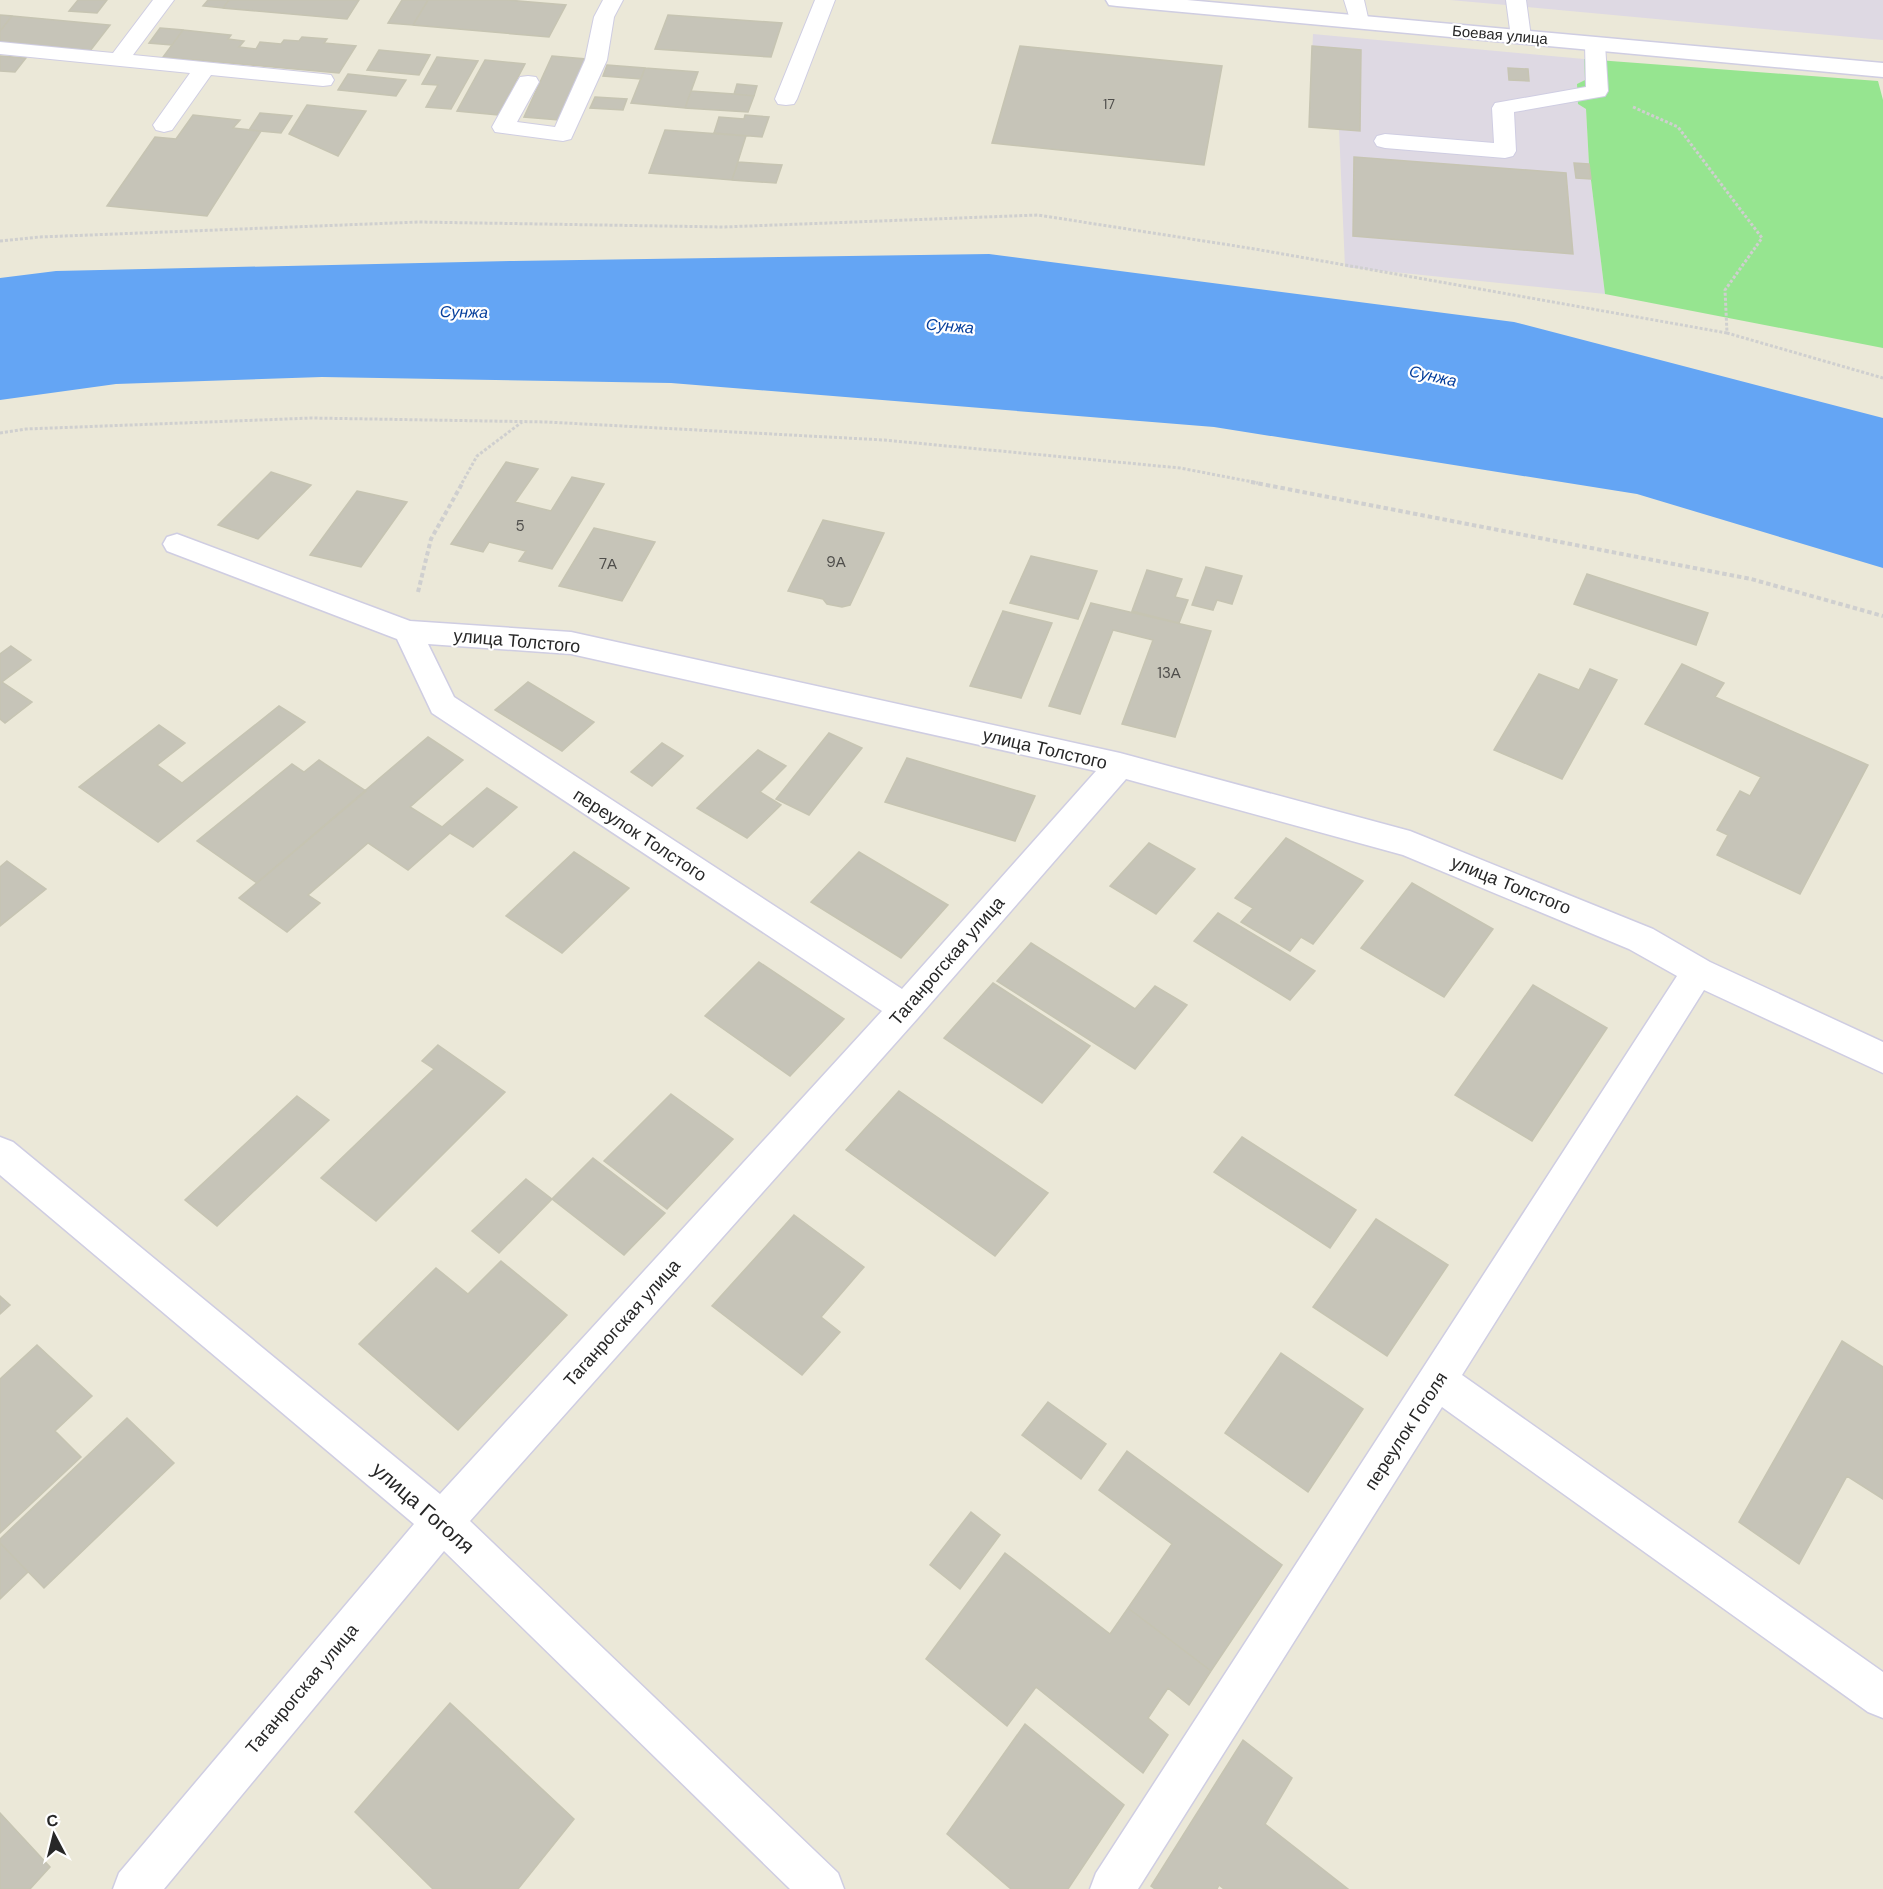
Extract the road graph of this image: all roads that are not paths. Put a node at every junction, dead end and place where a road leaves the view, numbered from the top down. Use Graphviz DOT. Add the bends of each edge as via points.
graph roads {
  1 [pos="164,0"];
  2 [pos="613,0"];
  3 [pos="825,0"];
  4 [pos="1117,0"];
  5 [pos="1354,0"];
  6 [pos="1516,0"];
  7 [pos="1359,22"];
  8 [pos="1521,37"];
  9 [pos="1595,44"];
  10 [pos="0,48"];
  11 [pos="118,60"];
  12 [pos="206,68"];
  13 [pos="1883,70"];
  14 [pos="323,80"];
  15 [pos="528,82"];
  16 [pos="786,99"];
  17 [pos="164,125"];
  18 [pos="1385,141"];
  19 [pos="177,544"];
  20 [pos="408,632"];
  21 [pos="1120,765"];
  22 [pos="1698,972"];
  23 [pos="905,1009"];
  24 [pos="1883,1058"];
  25 [pos="0,1153"];
  26 [pos="1438,1380"];
  27 [pos="442,1522"];
  28 [pos="1883,1697"];
  29 [pos="135,1889"];
  30 [pos="822,1889"];
  31 [pos="1112,1889"];
  1 -- 11 [label="lane"];
  2 -- 15 [label="lane" via="604,17 596,60 563,134 503,128"];
  3 -- 16 [label="lane"];
  4 -- 7 [label="street, Боевая улица"];
  5 -- 7 [label="lane"];
  6 -- 8 [label="lane"];
  7 -- 8 [label="street, Боевая улица"];
  8 -- 9 [label="street, Боевая улица"];
  9 -- 13 [label="street, Боевая улица"];
  9 -- 18 [label="lane" via="1597,91 1503,108 1505,151"];
  10 -- 11 [label="lane"];
  11 -- 12 [label="lane"];
  12 -- 14 [label="lane"];
  12 -- 17 [label="lane"];
  19 -- 20 [label="street, улица Толстого"];
  20 -- 21 [label="street, улица Толстого" via="571,643"];
  20 -- 23 [label="street, переулок Толстого" via="443,705"];
  21 -- 22 [label="street, улица Толстого" via="1410,843 1641,939"];
  21 -- 23 [label="street, Таганрогская улица"];
  22 -- 24 [label="street, улица Толстого"];
  22 -- 26 [label="street, переулок Гоголя"];
  23 -- 27 [label="street, Таганрогская улица"];
  25 -- 27 [label="street, улица Гоголя"];
  26 -- 28 [label="street"];
  26 -- 31 [label="street, переулок Гоголя"];
  27 -- 29 [label="street, Таганрогская улица"];
  27 -- 30 [label="street, улица Гоголя"];
}
